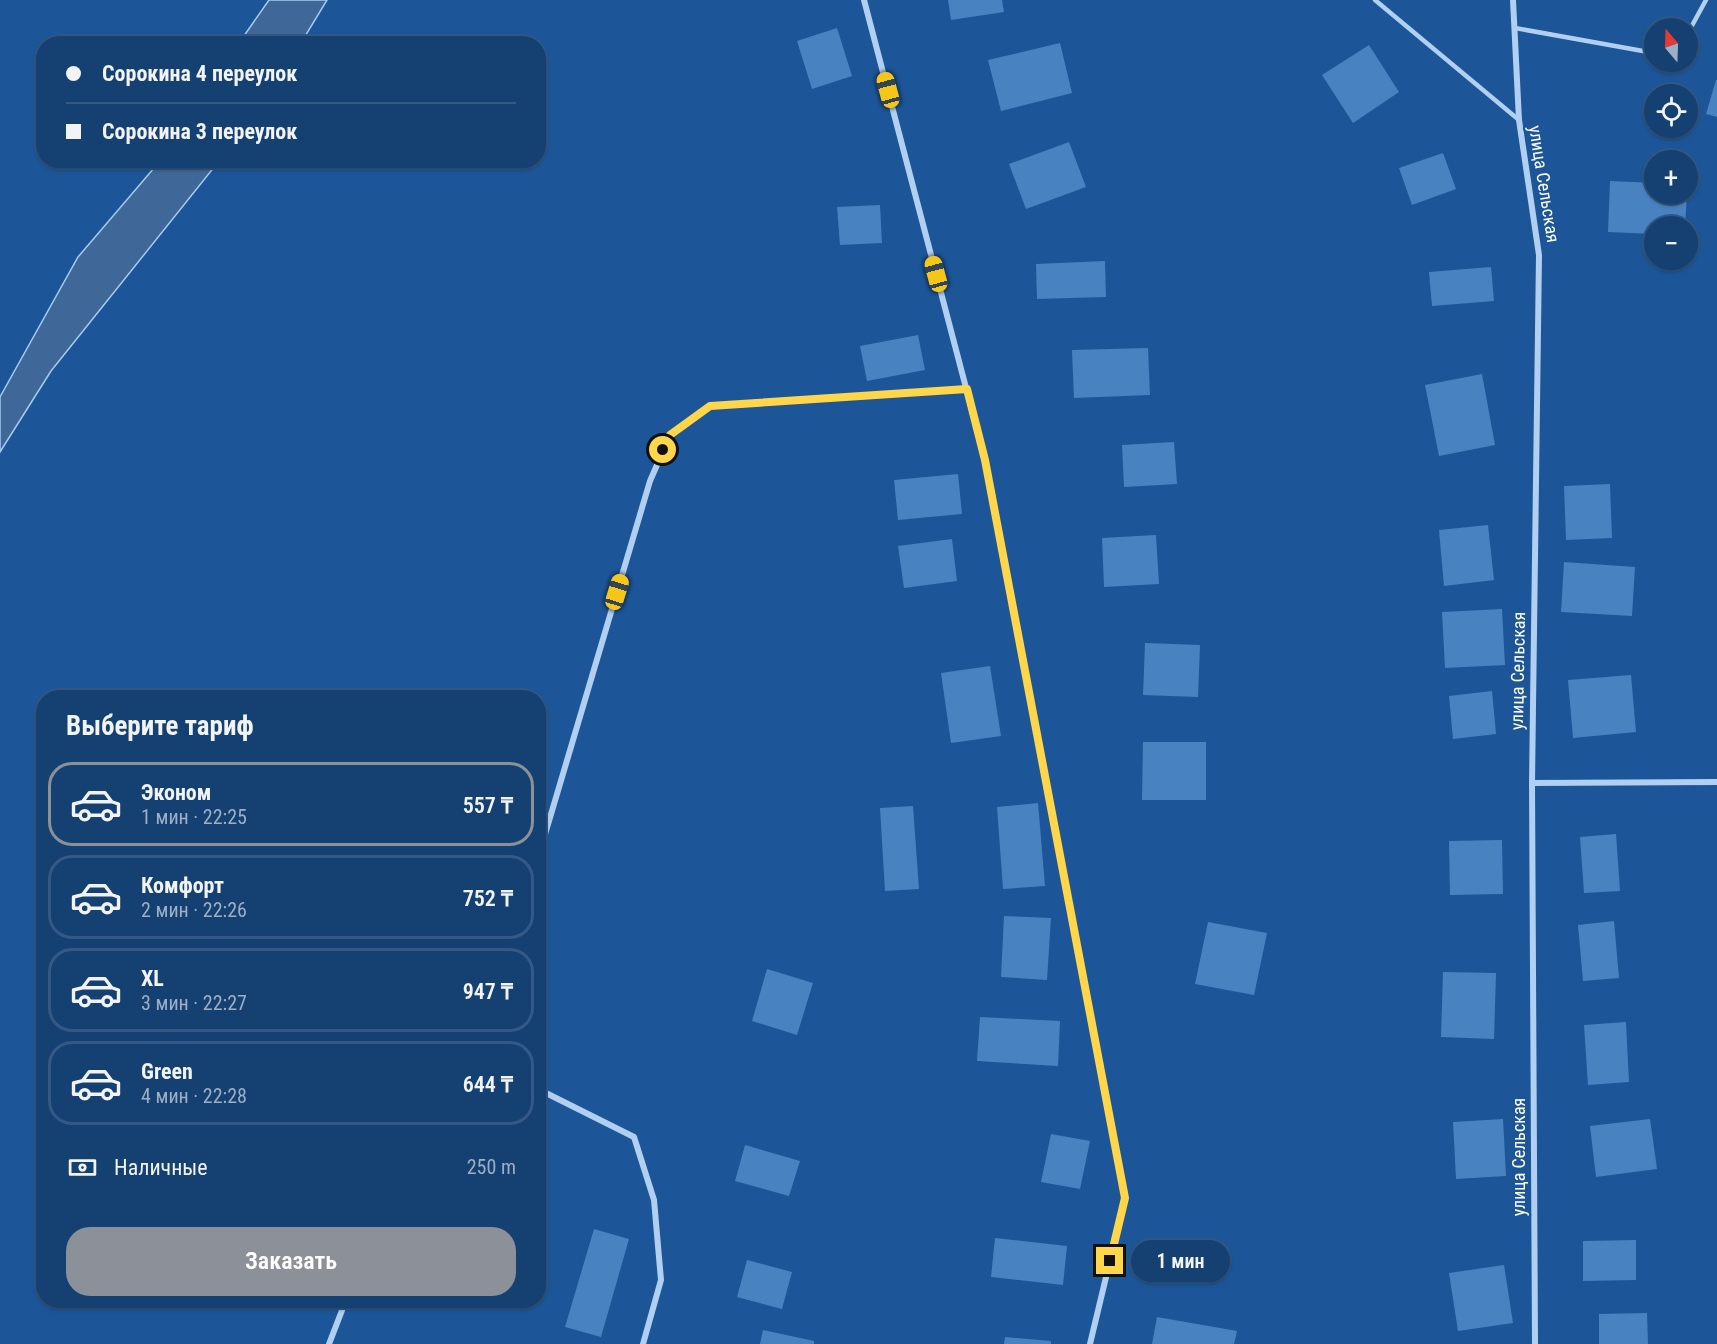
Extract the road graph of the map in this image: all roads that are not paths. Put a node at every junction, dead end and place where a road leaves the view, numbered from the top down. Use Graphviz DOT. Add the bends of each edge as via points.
graph roads {
  1 [pos="864,0"];
  2 [pos="1375,0"];
  3 [pos="1513,0"];
  4 [pos="1706,0"];
  5 [pos="1696,18"];
  6 [pos="1515,28"];
  7 [pos="1644,51"];
  8 [pos="1519,120"];
  9 [pos="967,389"];
  10 [pos="1717,782"];
  11 [pos="1532,783"];
  12 [pos="546,831"];
  13 [pos="546,1093"];
  14 [pos="343,1308"];
  15 [pos="329,1344"];
  16 [pos="643,1344"];
  17 [pos="1090,1344"];
  18 [pos="1535,1344"];
  1 -- 9 [label="street"];
  2 -- 8 [label="lane"];
  3 -- 6 [label="street, улица Сельская"];
  4 -- 5 [label="lane"];
  6 -- 7 [label="lane"];
  6 -- 8 [label="street, улица Сельская"];
  8 -- 11 [label="street, улица Сельская" via="1539,255"];
  9 -- 12 [label="street" via="710,406 670,435 650,481"];
  9 -- 17 [label="street" via="985,460 1125,1198"];
  10 -- 11 [label="street"];
  11 -- 18 [label="street, улица Сельская"];
  13 -- 16 [label="street" via="634,1137 654,1200 661,1280"];
  14 -- 15 [label="street"];
}
